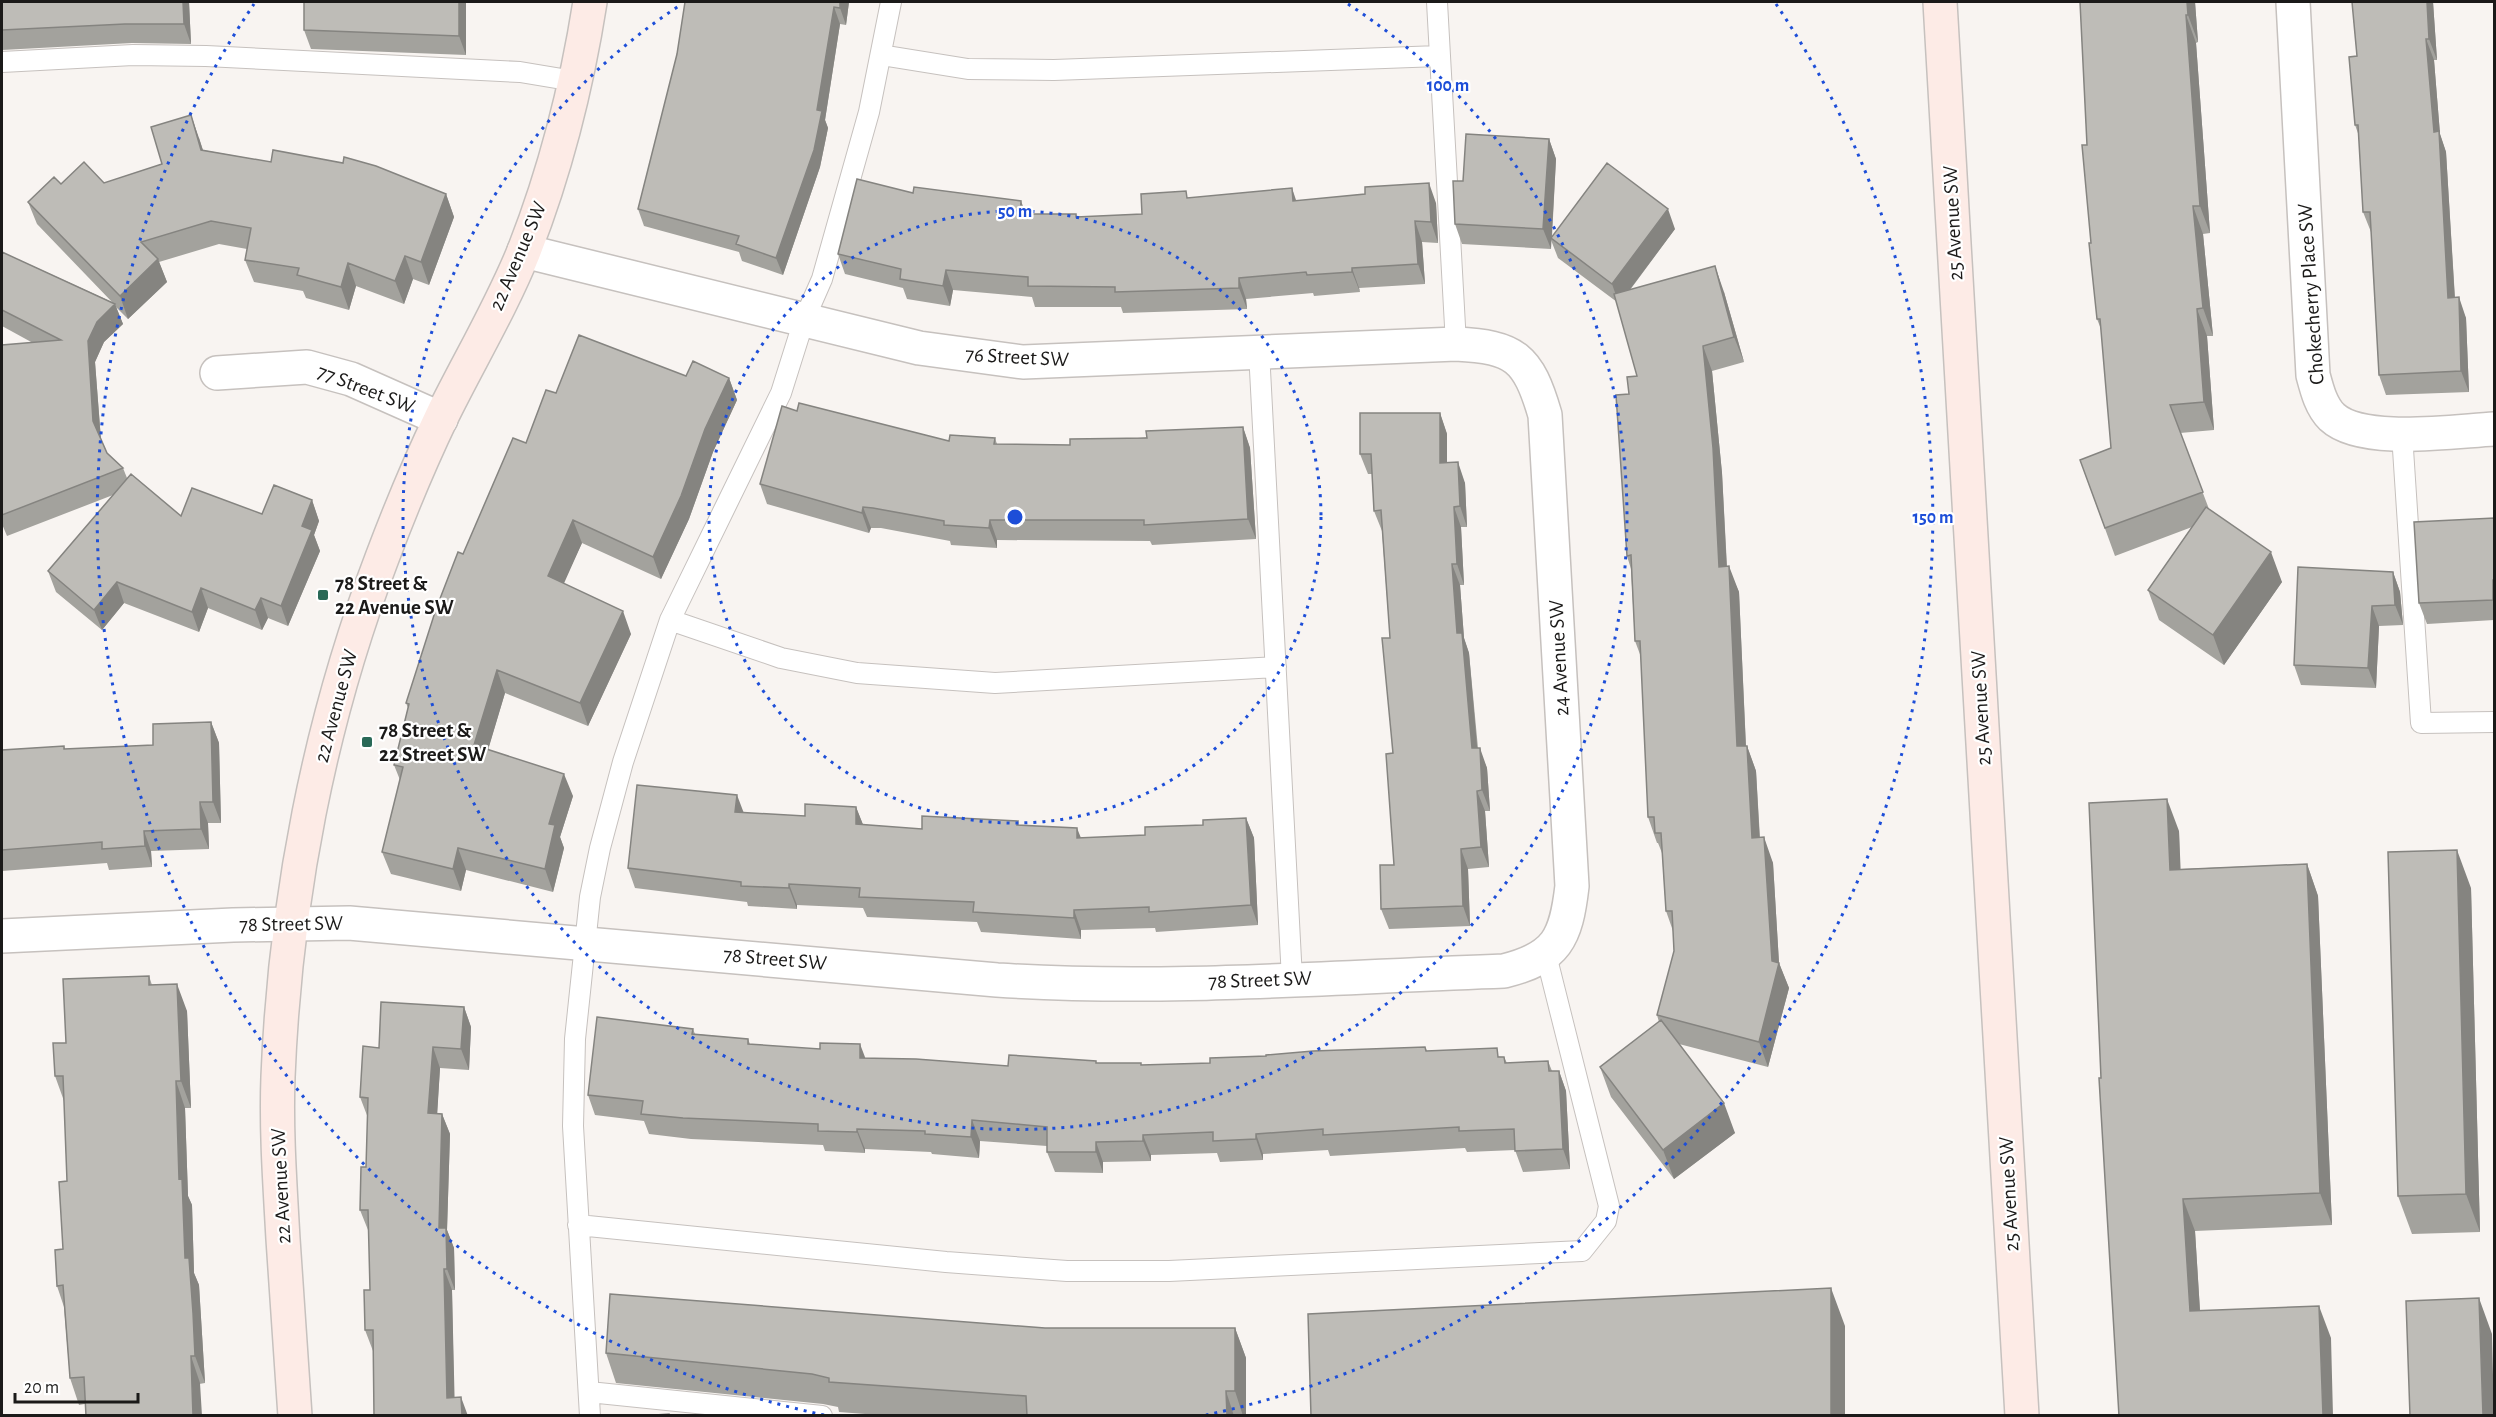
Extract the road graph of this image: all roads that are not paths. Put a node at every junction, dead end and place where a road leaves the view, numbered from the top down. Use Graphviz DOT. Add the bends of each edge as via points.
graph roads {
  1 [pos="590,2"];
  2 [pos="891,2"];
  3 [pos="1437,2"];
  4 [pos="1940,2"];
  5 [pos="2293,2"];
  6 [pos="881,55"];
  7 [pos="1439,56"];
  8 [pos="2,62"];
  9 [pos="574,81"];
  10 [pos="524,252"];
  11 [pos="804,320"];
  12 [pos="1456,344"];
  13 [pos="1259,351"];
  14 [pos="1519,361"];
  15 [pos="217,374"];
  16 [pos="441,419"];
  17 [pos="2494,429"];
  18 [pos="2402,434"];
  19 [pos="670,620"];
  20 [pos="1276,667"];
  21 [pos="2494,722"];
  22 [pos="291,923"];
  23 [pos="2,936"];
  24 [pos="585,942"];
  25 [pos="1546,955"];
  26 [pos="1292,979"];
  27 [pos="578,1225"];
  28 [pos="589,1392"];
  29 [pos="812,1415"];
  30 [pos="295,1416"];
  31 [pos="590,1416"];
  32 [pos="822,1416"];
  33 [pos="2022,1416"];
  1 -- 9 [label="street, 22 Avenue SW"];
  2 -- 6 [label="lane"];
  3 -- 7 [label="lane"];
  4 -- 33 [label="street, 25 Avenue SW"];
  5 -- 18 [label="street, Chokecherry Place SW" via="2313,375 2319,397 2331,416 2343,424 2357,431"];
  6 -- 7 [label="lane" via="968,69 1043,70"];
  6 -- 11 [label="lane" via="847,195 822,279"];
  7 -- 12 [label="lane"];
  8 -- 9 [label="lane" via="133,55 206,56 520,72"];
  9 -- 10 [label="street, 22 Avenue SW" via="546,191"];
  10 -- 11 [label="street, 76 Street SW"];
  10 -- 16 [label="street, 22 Avenue SW"];
  11 -- 13 [label="street, 76 Street SW" via="919,348 1023,362"];
  11 -- 19 [label="lane" via="778,401"];
  12 -- 13 [label="street, 76 Street SW"];
  12 -- 14 [label="street, 76 Street SW" via="1503,350"];
  13 -- 20 [label="lane"];
  14 -- 25 [label="street, 24 Avenue SW" via="1531,374 1545,415 1572,886 1563,929"];
  15 -- 16 [label="street, 77 Street SW" via="307,367 351,379"];
  16 -- 22 [label="street, 22 Avenue SW" via="381,559 354,636 315,791"];
  17 -- 18 [label="street, Chokecherry Place SW"];
  18 -- 21 [label="lane" via="2421,723"];
  19 -- 20 [label="lane" via="782,658 857,673 995,683"];
  19 -- 24 [label="lane" via="642,700 600,848"];
  20 -- 26 [label="lane"];
  22 -- 23 [label="street, 78 Street SW"];
  22 -- 24 [label="street, 78 Street SW" via="369,924"];
  22 -- 30 [label="street, 22 Avenue SW" via="278,1088"];
  24 -- 26 [label="street, 78 Street SW" via="1064,984"];
  24 -- 27 [label="lane" via="575,1039 573,1126"];
  25 -- 26 [label="street, 78 Street SW" via="1503,971"];
  25 -- 27 [label="lane" via="1609,1206 1606,1221 1582,1251 1181,1270 1067,1271"];
  27 -- 28 [label="lane"];
  28 -- 29 [label="lane"];
  28 -- 31 [label="lane"];
  29 -- 32 [label="lane"];
}
